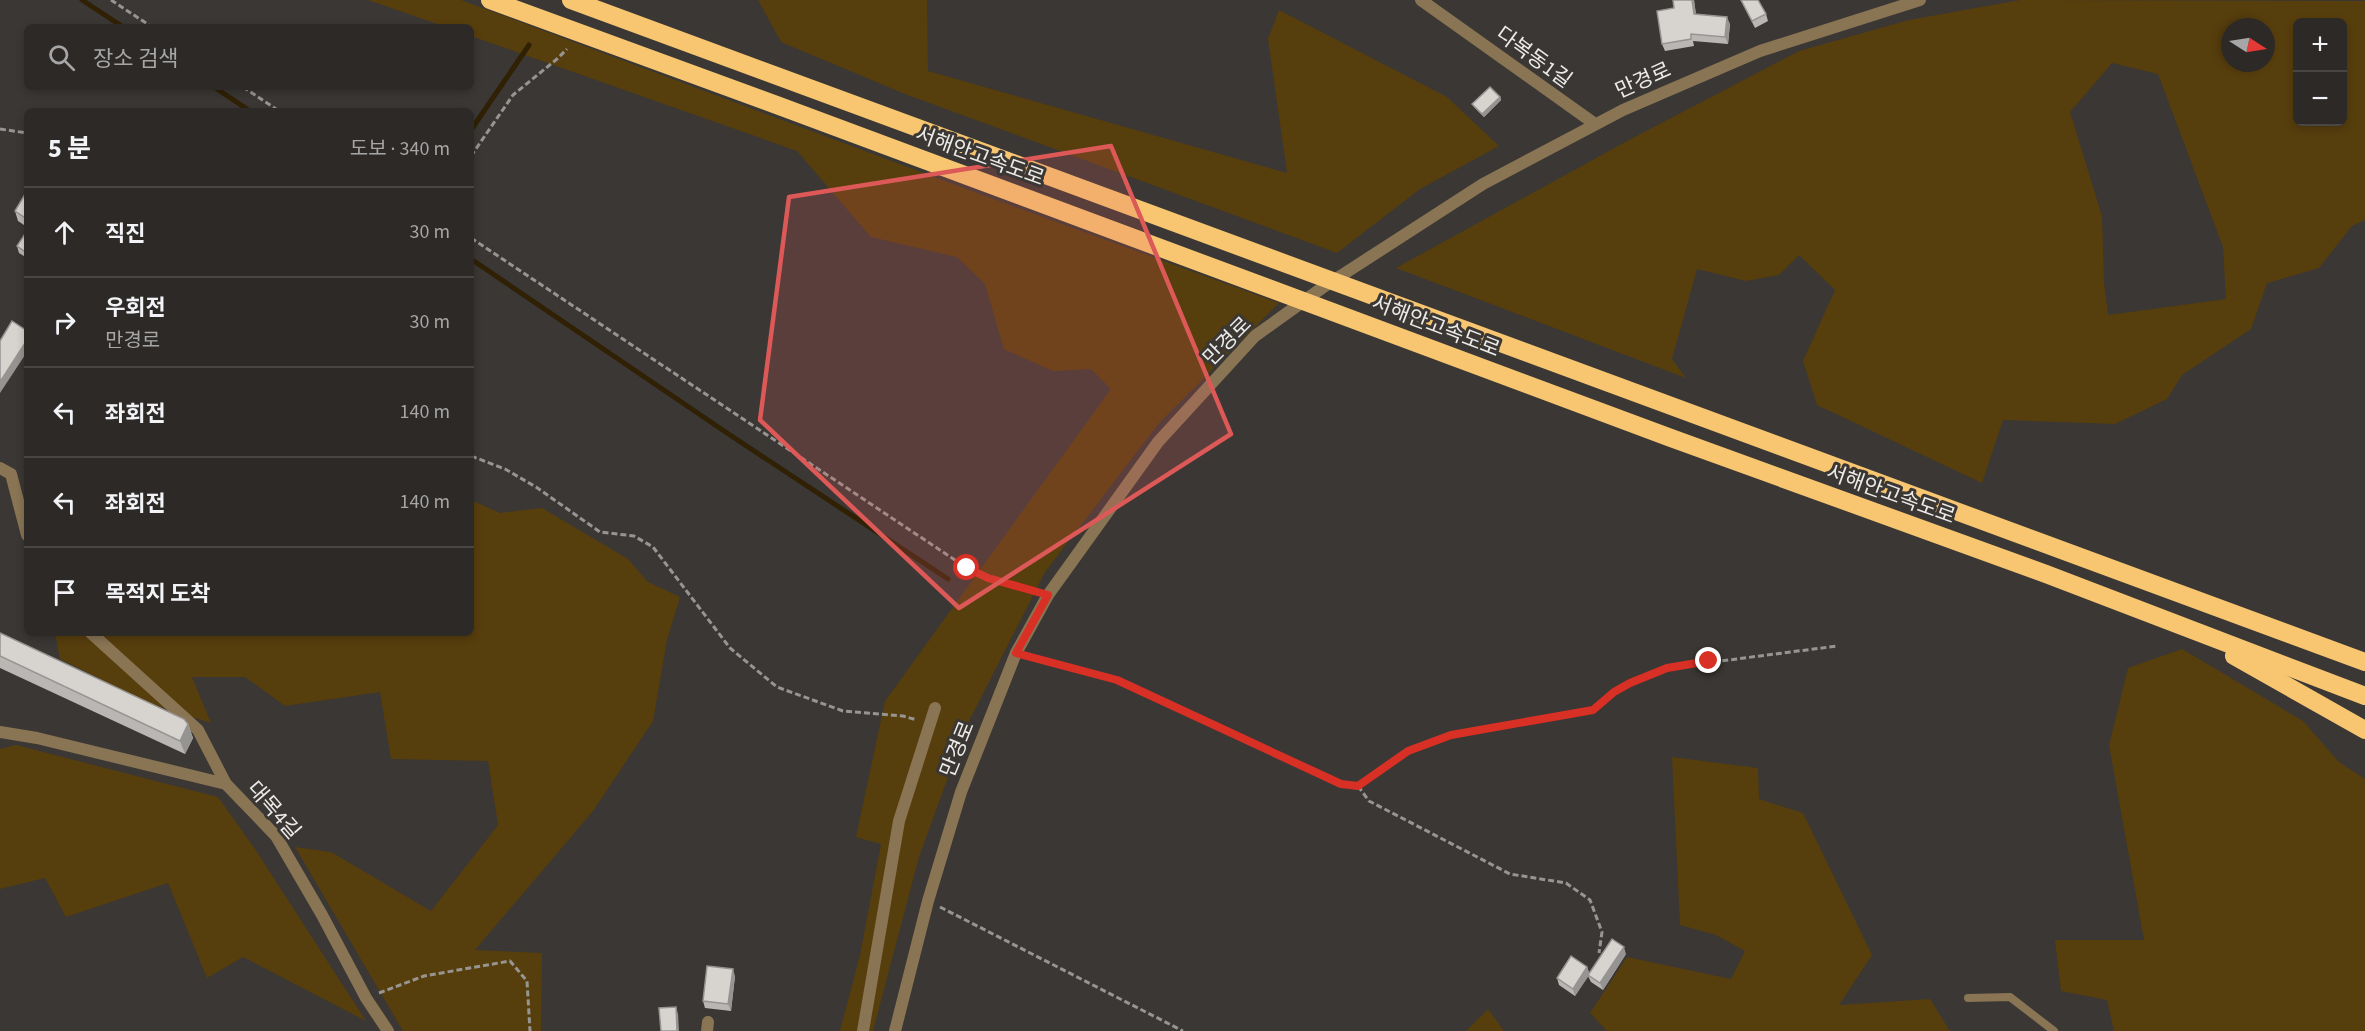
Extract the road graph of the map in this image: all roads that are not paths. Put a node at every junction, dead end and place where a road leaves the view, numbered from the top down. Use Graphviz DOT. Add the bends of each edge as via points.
graph roads {
  1 [pos="490,0"];
  2 [pos="571,0"];
  3 [pos="1421,0"];
  4 [pos="1920,0"];
  5 [pos="1595,124"];
  6 [pos="0,468"];
  7 [pos="24,524"];
  8 [pos="2177,624"];
  9 [pos="94,636"];
  10 [pos="2365,662"];
  11 [pos="2365,696"];
  12 [pos="935,708"];
  13 [pos="2365,730"];
  14 [pos="0,732"];
  15 [pos="225,784"];
  16 [pos="1968,998"];
  17 [pos="388,1031"];
  18 [pos="863,1031"];
  19 [pos="895,1031"];
  20 [pos="2054,1031"];
  1 -- 8 [label="highway, 서해안고속도로"];
  2 -- 10 [label="highway, 서해안고속도로"];
  3 -- 5 [label="street, 다복동1길"];
  4 -- 5 [label="street, 만경로" via="1760,51"];
  5 -- 19 [label="street, 만경로" via="1482,184 1255,336 1158,442 1048,595 1016,653 961,792"];
  6 -- 7 [label="street" via="11,474"];
  8 -- 11 [label="highway, 서해안고속도로"];
  8 -- 13 [label="highway"];
  9 -- 15 [label="street" via="198,730"];
  12 -- 18 [label="street" via="899,821"];
  14 -- 15 [label="street, 대목4길"];
  15 -- 17 [label="street, 대목4길" via="276,836"];
  16 -- 20 [label="lane" via="2010,997"];
}
